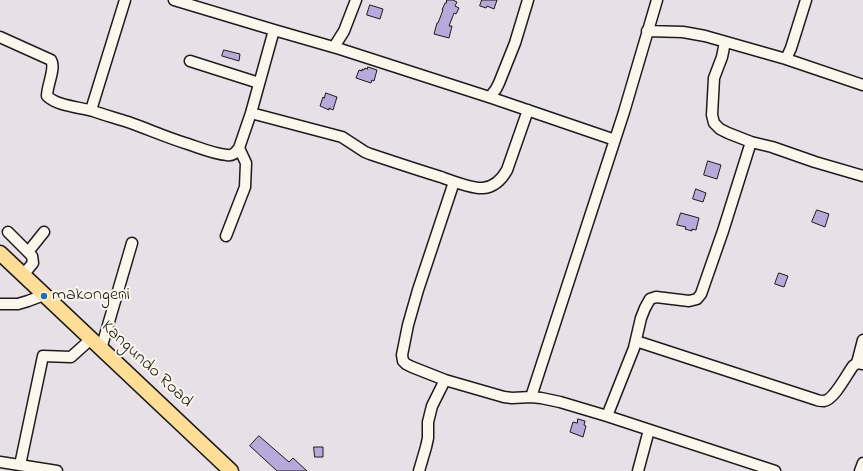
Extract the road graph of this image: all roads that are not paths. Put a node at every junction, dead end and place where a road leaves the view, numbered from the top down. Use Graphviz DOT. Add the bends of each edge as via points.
graph roads {
  1 [pos="125,0"];
  2 [pos="174,0"];
  3 [pos="356,0"];
  4 [pos="528,0"];
  5 [pos="657,0"];
  6 [pos="806,0"];
  7 [pos="274,30"];
  8 [pos="648,31"];
  9 [pos="0,37"];
  10 [pos="725,42"];
  11 [pos="334,47"];
  12 [pos="786,59"];
  13 [pos="190,61"];
  14 [pos="259,83"];
  15 [pos="863,85"];
  16 [pos="490,97"];
  17 [pos="90,110"];
  18 [pos="528,110"];
  19 [pos="251,112"];
  20 [pos="615,140"];
  21 [pos="751,142"];
  22 [pos="239,148"];
  23 [pos="863,176"];
  24 [pos="454,182"];
  25 [pos="8,232"];
  26 [pos="44,232"];
  27 [pos="226,236"];
  28 [pos="132,243"];
  29 [pos="28,252"];
  30 [pos="0,253"];
  31 [pos="23,275"];
  32 [pos="44,295"];
  33 [pos="0,304"];
  34 [pos="863,340"];
  35 [pos="636,341"];
  36 [pos="96,344"];
  37 [pos="860,363"];
  38 [pos="445,380"];
  39 [pos="532,397"];
  40 [pos="607,416"];
  41 [pos="649,430"];
  42 [pos="0,462"];
  43 [pos="863,463"];
  44 [pos="20,466"];
  45 [pos="57,471"];
  46 [pos="231,471"];
  47 [pos="419,471"];
  48 [pos="638,471"];
  49 [pos="775,471"];
  50 [pos="860,471"];
  1 -- 17 [label="street"];
  2 -- 7 [label="street"];
  3 -- 11 [label="street" via="344,31"];
  4 -- 16 [label="street" via="515,43 499,83"];
  5 -- 8 [label="street"];
  6 -- 12 [label="street"];
  7 -- 11 [label="street"];
  7 -- 14 [label="street"];
  8 -- 10 [label="street" via="683,32"];
  8 -- 20 [label="street"];
  9 -- 17 [label="street" via="51,60 53,66 47,96 57,102"];
  10 -- 12 [label="street"];
  10 -- 21 [label="street" via="714,78 714,124"];
  11 -- 16 [label="street"];
  12 -- 15 [label="street"];
  13 -- 14 [label="street"];
  14 -- 19 [label="street"];
  16 -- 18 [label="street"];
  17 -- 22 [label="street" via="174,140 226,155 232,155"];
  18 -- 20 [label="street"];
  18 -- 24 [label="street" via="507,170 498,182 482,188"];
  19 -- 22 [label="street"];
  19 -- 24 [label="street" via="342,137 365,152"];
  20 -- 39 [label="street"];
  21 -- 23 [label="street" via="772,146"];
  21 -- 35 [label="street" via="701,294 689,302 656,297 650,299 641,318"];
  22 -- 27 [label="street" via="246,163 245,187"];
  24 -- 38 [label="street" via="418,290 402,355 406,364"];
  25 -- 29 [label="street"];
  26 -- 29 [label="street"];
  28 -- 36 [label="street"];
  29 -- 31 [label="street" via="33,263"];
  30 -- 31 [label="highway, Kangundo Road"];
  31 -- 32 [label="highway, Kangundo Road"];
  32 -- 33 [label="street" via="18,304"];
  32 -- 36 [label="highway, Kangundo Road"];
  34 -- 37 [label="street"];
  35 -- 37 [label="street" via="824,401 829,399 853,366"];
  35 -- 40 [label="street"];
  36 -- 44 [label="street" via="71,357 43,356"];
  36 -- 46 [label="highway, Kangundo Road"];
  38 -- 39 [label="street" via="504,397"];
  38 -- 47 [label="street" via="432,406 428,438"];
  39 -- 40 [label="street" via="560,402"];
  40 -- 41 [label="street"];
  41 -- 48 [label="street"];
  41 -- 49 [label="street"];
  42 -- 44 [label="street"];
  43 -- 50 [label="street"];
  44 -- 45 [label="street"];
}
